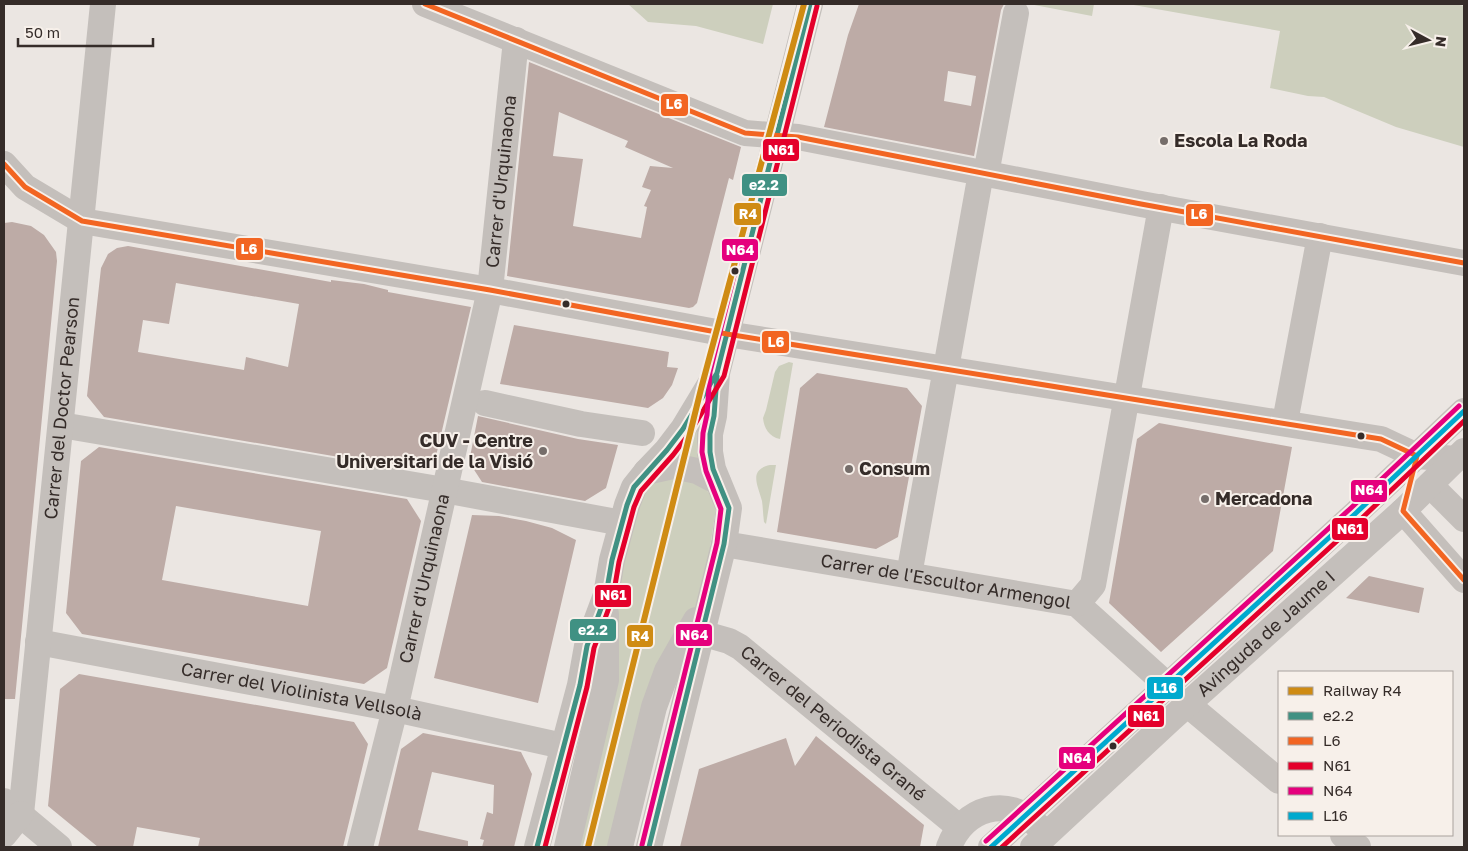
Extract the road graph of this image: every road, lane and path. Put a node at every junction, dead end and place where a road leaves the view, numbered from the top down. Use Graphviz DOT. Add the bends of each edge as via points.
graph roads {
  1 [pos="103,4"];
  2 [pos="425,4"];
  3 [pos="810,4"];
  4 [pos="1016,13"];
  5 [pos="516,40"];
  6 [pos="777,136"];
  7 [pos="4,164"];
  8 [pos="983,174"];
  9 [pos="15,192"];
  10 [pos="1161,207"];
  11 [pos="82,221"];
  12 [pos="1320,236"];
  13 [pos="1464,263"];
  14 [pos="490,290"];
  15 [pos="727,334"];
  16 [pos="946,370"];
  17 [pos="717,373"];
  18 [pos="1126,398"];
  19 [pos="485,403"];
  20 [pos="1464,411"];
  21 [pos="1285,422"];
  22 [pos="61,425"];
  23 [pos="642,433"];
  24 [pos="1460,455"];
  25 [pos="1417,456"];
  26 [pos="646,472"];
  27 [pos="718,482"];
  28 [pos="1430,485"];
  29 [pos="444,490"];
  30 [pos="1403,511"];
  31 [pos="1464,520"];
  32 [pos="622,523"];
  33 [pos="724,544"];
  34 [pos="909,575"];
  35 [pos="1464,580"];
  36 [pos="606,595"];
  37 [pos="710,597"];
  38 [pos="1077,604"];
  39 [pos="702,633"];
  40 [pos="38,642"];
  41 [pos="1167,685"];
  42 [pos="1187,704"];
  43 [pos="395,709"];
  44 [pos="563,746"];
  45 [pos="1278,780"];
  46 [pos="12,808"];
  47 [pos="1026,816"];
  48 [pos="4,835"];
  49 [pos="1344,836"];
  50 [pos="954,837"];
  51 [pos="45,842"];
  52 [pos="1043,843"];
  53 [pos="360,847"];
  54 [pos="537,847"];
  55 [pos="567,847"];
  56 [pos="620,847"];
  57 [pos="649,847"];
  58 [pos="991,847"];
  59 [pos="1358,847"];
  1 -- 11 [label="street, Carrer del Doctor Pearson"];
  2 -- 5 [label="street"];
  3 -- 6 [label="street"];
  4 -- 8 [label="street"];
  5 -- 6 [label="street" via="745,133"];
  5 -- 14 [label="street, Carrer d'Urquinaona"];
  6 -- 8 [label="street" via="798,137"];
  6 -- 15 [label="street"];
  7 -- 9 [label="street"];
  8 -- 10 [label="street"];
  8 -- 16 [label="street"];
  9 -- 11 [label="street"];
  10 -- 12 [label="street"];
  10 -- 18 [label="street"];
  11 -- 14 [label="street"];
  11 -- 22 [label="street, Carrer del Doctor Pearson"];
  12 -- 13 [label="street"];
  12 -- 21 [label="street"];
  14 -- 15 [label="street"];
  14 -- 29 [label="street, Carrer d'Urquinaona"];
  15 -- 16 [label="street"];
  15 -- 17 [label="street"];
  16 -- 18 [label="street"];
  16 -- 34 [label="street"];
  17 -- 26 [label="street" via="683,430"];
  17 -- 27 [label="street" via="710,452"];
  18 -- 21 [label="street"];
  18 -- 38 [label="street" via="1093,585"];
  19 -- 23 [label="street"];
  20 -- 25 [label="street, Avinguda de Jaume I"];
  21 -- 25 [label="street" via="1381,439"];
  22 -- 29 [label="street"];
  22 -- 40 [label="street, Carrer del Doctor Pearson"];
  24 -- 25 [label="street"];
  24 -- 28 [label="street, Avinguda de Jaume I"];
  25 -- 30 [label="street"];
  25 -- 41 [label="street, Avinguda de Jaume I"];
  26 -- 27 [label="street" via="673,466 697,471"];
  26 -- 32 [label="street" via="634,487"];
  27 -- 33 [label="street" via="729,508"];
  28 -- 30 [label="street, Avinguda de Jaume I"];
  28 -- 31 [label="street"];
  29 -- 32 [label="street"];
  29 -- 43 [label="street, Carrer d'Urquinaona"];
  30 -- 35 [label="street"];
  30 -- 42 [label="street, Avinguda de Jaume I"];
  32 -- 36 [label="street"];
  33 -- 34 [label="street, Carrer de l'Escultor Armengol"];
  33 -- 37 [label="street"];
  34 -- 38 [label="street, Carrer de l'Escultor Armengol"];
  36 -- 44 [label="street" via="587,646"];
  36 -- 55 [label="street" via="606,680"];
  37 -- 39 [label="street"];
  37 -- 56 [label="street" via="667,671 654,707"];
  38 -- 41 [label="street, Carrer de l'Escultor Armengol"];
  39 -- 50 [label="street, Carrer del Periodista Grané" via="740,647"];
  39 -- 57 [label="street"];
  40 -- 43 [label="street, Carrer del Violinista Vellsolà"];
  40 -- 46 [label="street, Carrer del Doctor Pearson"];
  41 -- 47 [label="street, Avinguda de Jaume I"];
  42 -- 45 [label="street"];
  42 -- 52 [label="street, Avinguda de Jaume I"];
  43 -- 44 [label="street, Carrer del Violinista Vellsolà"];
  43 -- 53 [label="street, Carrer d'Urquinaona"];
  44 -- 54 [label="street"];
  46 -- 48 [label="street"];
  46 -- 51 [label="street"];
  47 -- 50 [label="street, Avinguda de Jaume I" via="1013,810 983,810 970,817"];
  47 -- 52 [label="street, Avinguda de Jaume I" via="1033,821"];
  47 -- 58 [label="street, Avinguda de Jaume I"];
  49 -- 59 [label="street"];
}
